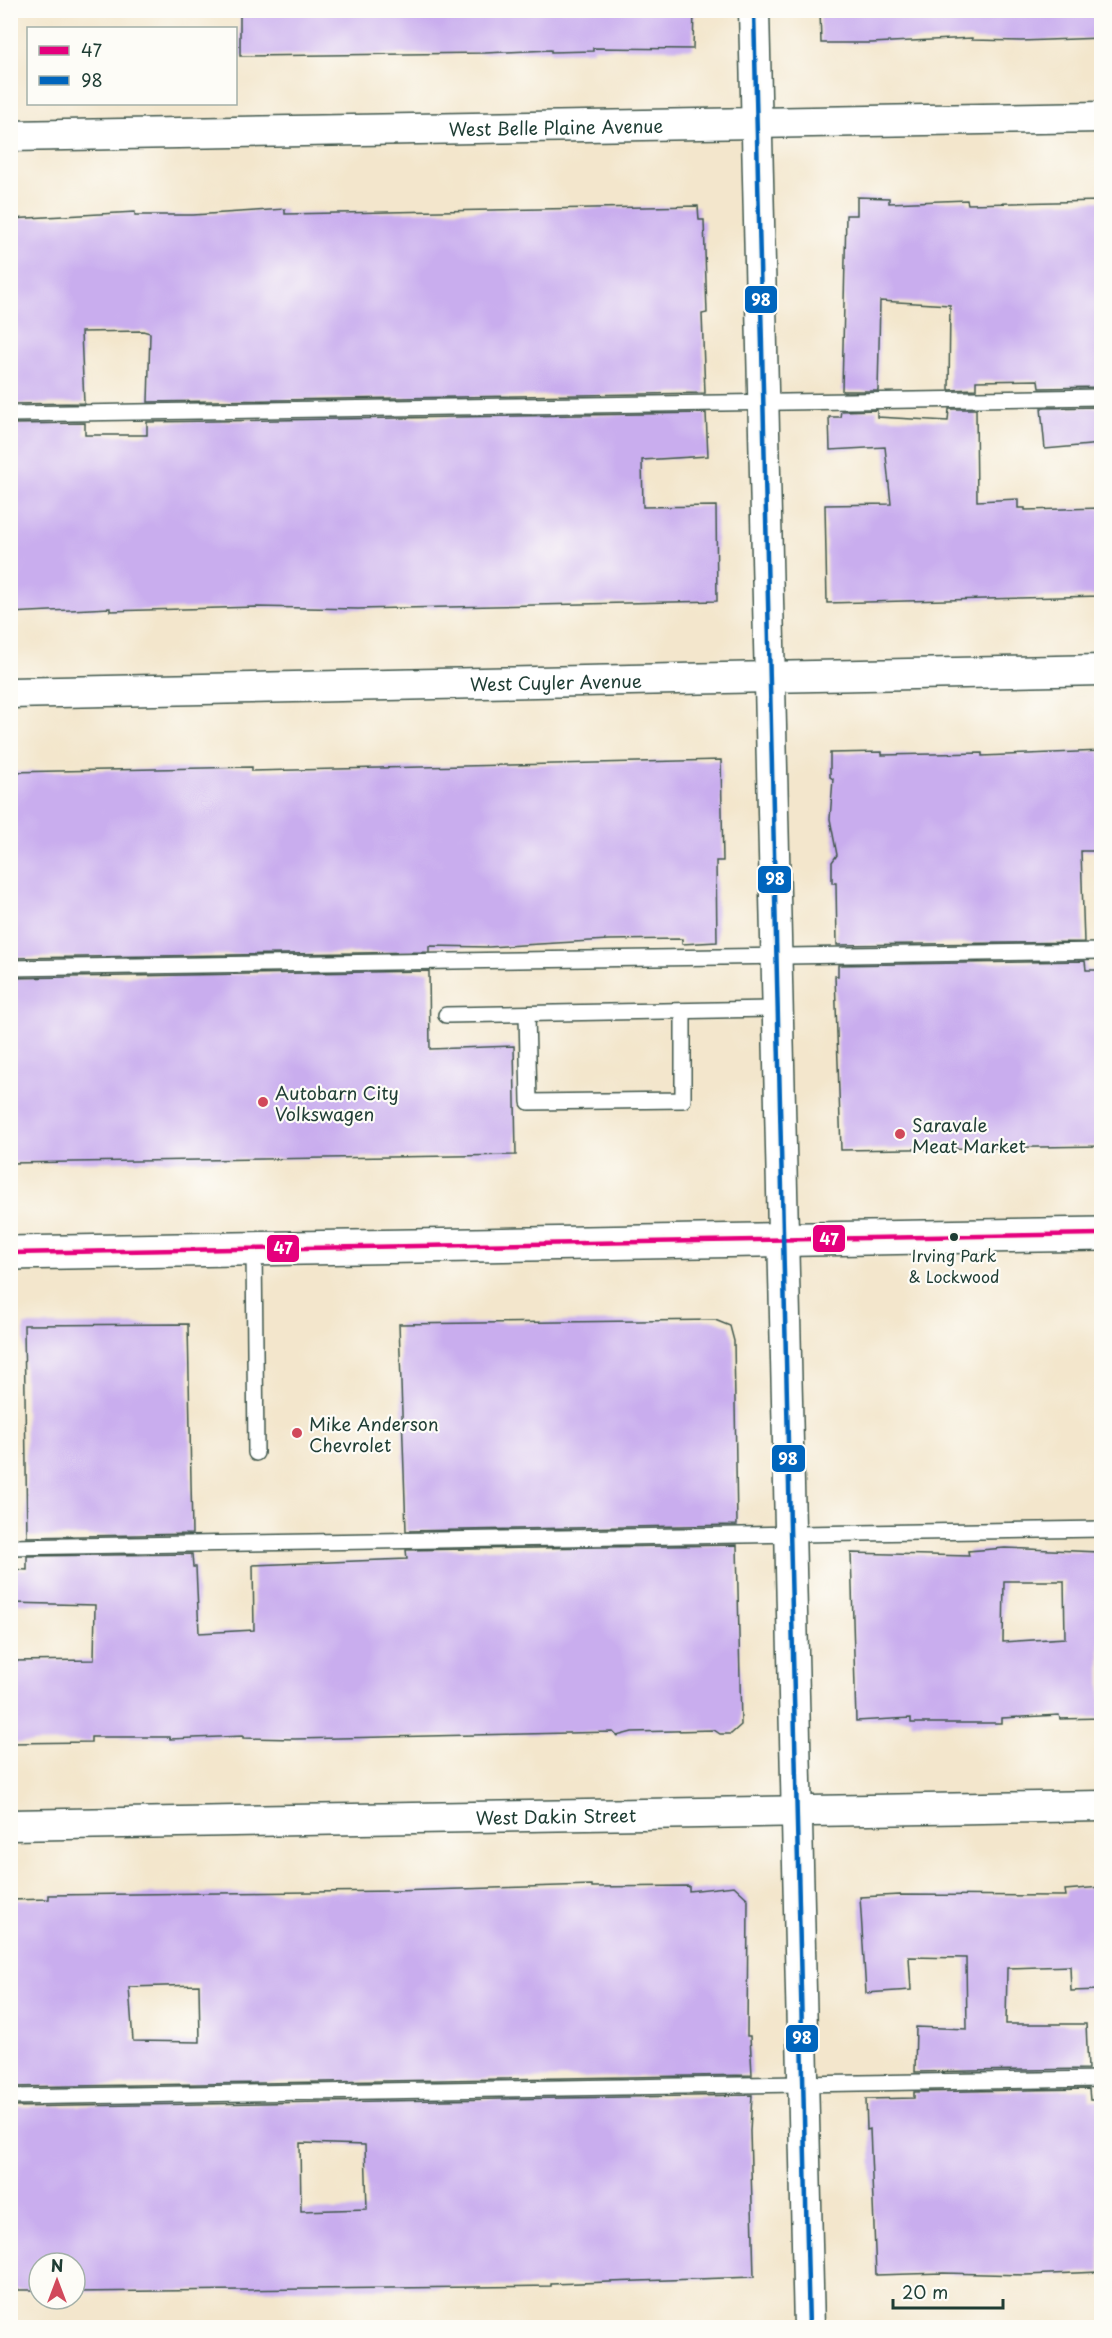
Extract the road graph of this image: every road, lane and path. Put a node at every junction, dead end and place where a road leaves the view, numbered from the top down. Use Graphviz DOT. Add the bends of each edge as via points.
graph roads {
  1 [pos="754,10"];
  2 [pos="1101,117"];
  3 [pos="756,123"];
  4 [pos="10,136"];
  5 [pos="1101,397"];
  6 [pos="763,401"];
  7 [pos="10,414"];
  8 [pos="1101,670"];
  9 [pos="770,676"];
  10 [pos="10,693"];
  11 [pos="1101,951"];
  12 [pos="776,956"];
  13 [pos="10,968"];
  14 [pos="777,1009"];
  15 [pos="683,1011"];
  16 [pos="527,1014"];
  17 [pos="446,1015"];
  18 [pos="1101,1234"];
  19 [pos="783,1240"];
  20 [pos="254,1249"];
  21 [pos="10,1253"];
  22 [pos="256,1453"];
  23 [pos="1101,1529"];
  24 [pos="790,1534"];
  25 [pos="10,1547"];
  26 [pos="1101,1806"];
  27 [pos="796,1810"];
  28 [pos="10,1825"];
  29 [pos="1101,2079"];
  30 [pos="803,2084"];
  31 [pos="10,2097"];
  32 [pos="809,2328"];
  1 -- 3 [label="street"];
  2 -- 3 [label="street, West Belle Plaine Avenue"];
  3 -- 4 [label="street, West Belle Plaine Avenue"];
  3 -- 6 [label="street"];
  5 -- 6 [label="lane"];
  6 -- 7 [label="lane"];
  6 -- 9 [label="street"];
  8 -- 9 [label="street, West Cuyler Avenue"];
  9 -- 10 [label="street, West Cuyler Avenue"];
  9 -- 12 [label="street"];
  11 -- 12 [label="lane"];
  12 -- 13 [label="lane"];
  12 -- 14 [label="street"];
  14 -- 15 [label="lane"];
  14 -- 19 [label="street"];
  15 -- 16 [label="lane"];
  15 -- 16 [label="lane" via="682,1100 529,1102"];
  16 -- 17 [label="lane"];
  18 -- 19 [label="main road"];
  19 -- 20 [label="main road"];
  19 -- 24 [label="street"];
  20 -- 21 [label="main road"];
  20 -- 22 [label="lane"];
  23 -- 24 [label="lane"];
  24 -- 25 [label="lane"];
  24 -- 27 [label="street"];
  26 -- 27 [label="street, West Dakin Street"];
  27 -- 28 [label="street, West Dakin Street"];
  27 -- 30 [label="street"];
  29 -- 30 [label="lane"];
  30 -- 31 [label="lane"];
  30 -- 32 [label="street"];
}
